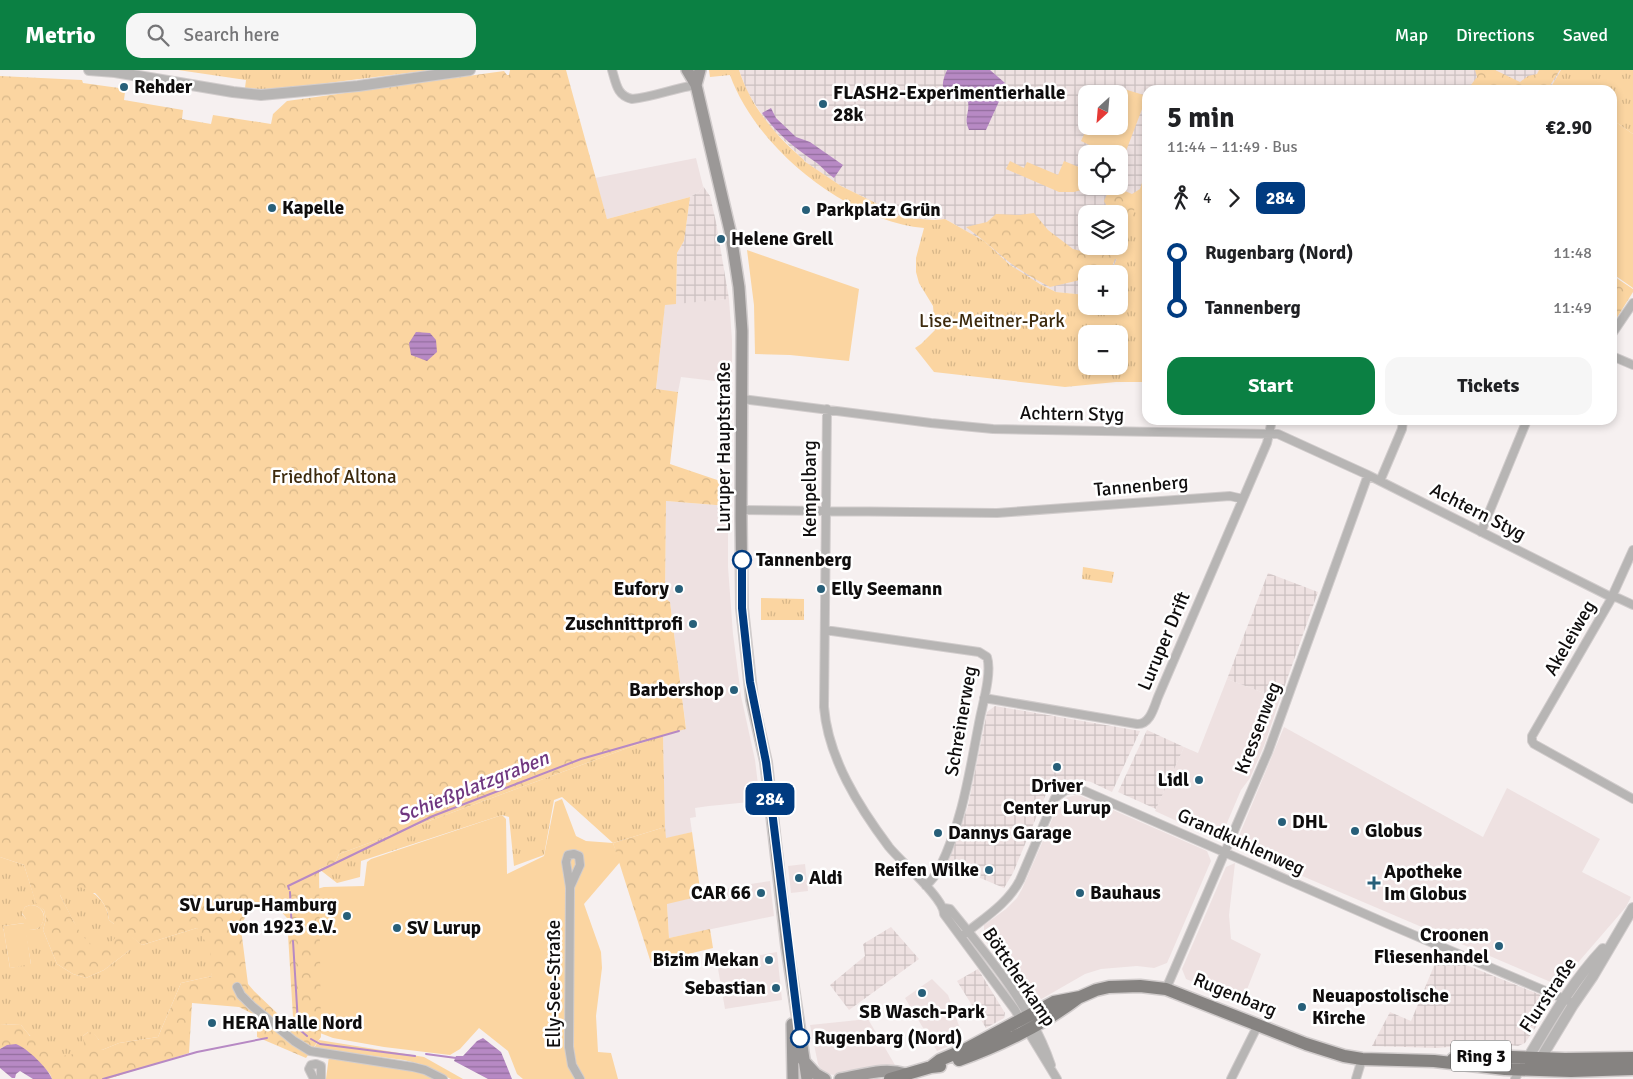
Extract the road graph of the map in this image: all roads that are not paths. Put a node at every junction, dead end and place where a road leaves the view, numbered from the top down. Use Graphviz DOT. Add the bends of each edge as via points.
graph roads {
  1 [pos="89,70"];
  2 [pos="470,70"];
  3 [pos="612,70"];
  4 [pos="687,70"];
  5 [pos="700,70"];
  6 [pos="696,85"];
  7 [pos="1633,303"];
  8 [pos="1617,327"];
  9 [pos="1617,358"];
  10 [pos="1633,365"];
  11 [pos="742,399"];
  12 [pos="827,409"];
  13 [pos="1271,425"];
  14 [pos="1402,425"];
  15 [pos="1525,425"];
  16 [pos="1270,433"];
  17 [pos="1368,475"];
  18 [pos="1380,480"];
  19 [pos="1243,499"];
  20 [pos="741,510"];
  21 [pos="825,511"];
  22 [pos="1481,532"];
  23 [pos="1633,550"];
  24 [pos="1613,596"];
  25 [pos="1633,605"];
  26 [pos="825,630"];
  27 [pos="984,698"];
  28 [pos="1633,799"];
  29 [pos="1225,852"];
  30 [pos="926,886"];
  31 [pos="570,887"];
  32 [pos="944,908"];
  33 [pos="1633,908"];
  34 [pos="968,931"];
  35 [pos="961,937"];
  36 [pos="237,987"];
  37 [pos="1166,989"];
  38 [pos="793,990"];
  39 [pos="1569,1001"];
  40 [pos="1028,1023"];
  41 [pos="1258,1025"];
  42 [pos="1552,1041"];
  43 [pos="318,1052"];
  44 [pos="1528,1058"];
  45 [pos="1541,1058"];
  46 [pos="1633,1058"];
  47 [pos="1362,1059"];
  48 [pos="803,1060"];
  49 [pos="1565,1060"];
  50 [pos="1434,1061"];
  51 [pos="316,1064"];
  52 [pos="1633,1069"];
  53 [pos="906,1074"];
  54 [pos="1525,1075"];
  55 [pos="1056,1077"];
  56 [pos="314,1079"];
  57 [pos="321,1079"];
  58 [pos="443,1079"];
  59 [pos="580,1079"];
  60 [pos="793,1079"];
  61 [pos="807,1079"];
  62 [pos="825,1079"];
  63 [pos="840,1079"];
  64 [pos="890,1079"];
  65 [pos="1231,1079"];
  66 [pos="1356,1079"];
  1 -- 2 [label="street" via="261,95 358,86"];
  3 -- 6 [label="street" via="618,90 626,98"];
  4 -- 6 [label="main road, Luruper Hauptstraße"];
  5 -- 6 [label="main road, Luruper Hauptstraße"];
  6 -- 11 [label="main road, Luruper Hauptstraße" via="736,260 742,331"];
  7 -- 8 [label="street"];
  9 -- 10 [label="street"];
  11 -- 12 [label="street, Achtern Styg"];
  11 -- 20 [label="main road, Luruper Hauptstraße"];
  12 -- 16 [label="street, Achtern Styg" via="993,429"];
  12 -- 21 [label="street, Kempelbarg"];
  13 -- 16 [label="street, Luruper Drift"];
  14 -- 18 [label="street"];
  15 -- 22 [label="street"];
  16 -- 17 [label="street, Achtern Styg"];
  16 -- 19 [label="street, Luruper Drift"];
  17 -- 18 [label="street, Achtern Styg"];
  17 -- 29 [label="street, Kressenweg" via="1268,752"];
  18 -- 22 [label="street, Achtern Styg"];
  19 -- 21 [label="street, Tannenberg" via="1230,496 997,513"];
  19 -- 27 [label="street, Luruper Drift" via="1146,722 1136,724"];
  20 -- 21 [label="street, Tannenberg"];
  20 -- 38 [label="main road, Luruper Hauptstraße" via="742,608 750,682 766,762"];
  21 -- 26 [label="street, Kempelbarg"];
  22 -- 24 [label="street, Achtern Styg"];
  23 -- 24 [label="street, Akeleiweg"];
  24 -- 25 [label="street, Achtern Styg"];
  24 -- 28 [label="street, Akeleiweg" via="1532,741"];
  26 -- 27 [label="street, Schreinerweg" via="984,654 989,661"];
  26 -- 30 [label="street, Böttcherkamp" via="825,719 837,760 880,834"];
  27 -- 30 [label="street, Schreinerweg" via="952,838 940,867"];
  29 -- 34 [label="street, Grandkuhlenweg" via="1086,790 1072,788 1051,804 1012,893"];
  29 -- 37 [label="street, Kressenweg"];
  29 -- 39 [label="street, Grandkuhlenweg"];
  30 -- 32 [label="street, Böttcherkamp"];
  31 -- 59 [label="street, Elly-See-Straße" via="569,1055"];
  32 -- 34 [label="street, Böttcherkamp" via="950,909"];
  32 -- 35 [label="street, Böttcherkamp" via="944,914"];
  33 -- 39 [label="street, Flurstraße" via="1616,936 1585,968"];
  34 -- 35 [label="street, Grandkuhlenweg"];
  34 -- 40 [label="street, Böttcherkamp"];
  35 -- 40 [label="street, Böttcherkamp"];
  36 -- 43 [label="street" via="246,1001 262,1014 305,1048"];
  37 -- 40 [label="main road, Rugenbarg / Ring 3" via="1117,986 1096,990 1062,1011"];
  37 -- 41 [label="main road, Rugenbarg / Ring 3"];
  38 -- 48 [label="main road, Luruper Hauptstraße"];
  38 -- 60 [label="main road, Luruper Hauptstraße"];
  39 -- 42 [label="street, Flurstraße"];
  39 -- 44 [label="street, Flurstraße"];
  40 -- 53 [label="main road, Rugenbarg / Ring 3" via="1008,1040 966,1058"];
  40 -- 55 [label="street, Böttcherkamp"];
  41 -- 47 [label="main road, Rugenbarg / Ring 3" via="1326,1051"];
  41 -- 65 [label="street"];
  42 -- 45 [label="street, Flurstraße"];
  42 -- 49 [label="street" via="1557,1053"];
  43 -- 51 [label="street"];
  43 -- 58 [label="street" via="413,1066"];
  44 -- 45 [label="main road, Rugenbarg / Ring 3"];
  44 -- 50 [label="main road, Rugenbarg / Ring 3" via="1484,1056"];
  44 -- 54 [label="street, Flurstraße"];
  45 -- 49 [label="main road, Rugenbarg / Ring 3"];
  45 -- 54 [label="street, Flurstraße"];
  46 -- 49 [label="main road, Rugenbarg / Ring 3"];
  47 -- 50 [label="main road, Rugenbarg / Ring 3"];
  47 -- 66 [label="street"];
  48 -- 61 [label="main road, Luruper Hauptstraße"];
  48 -- 62 [label="main road"];
  50 -- 54 [label="main road, Rugenbarg / Ring 3"];
  51 -- 56 [label="street" via="309,1069"];
  51 -- 57 [label="street" via="321,1066"];
  52 -- 54 [label="main road, Rugenbarg / Ring 3"];
  53 -- 63 [label="main road" via="884,1070"];
  53 -- 64 [label="main road, Rugenbarg / Ring 3"];
}
